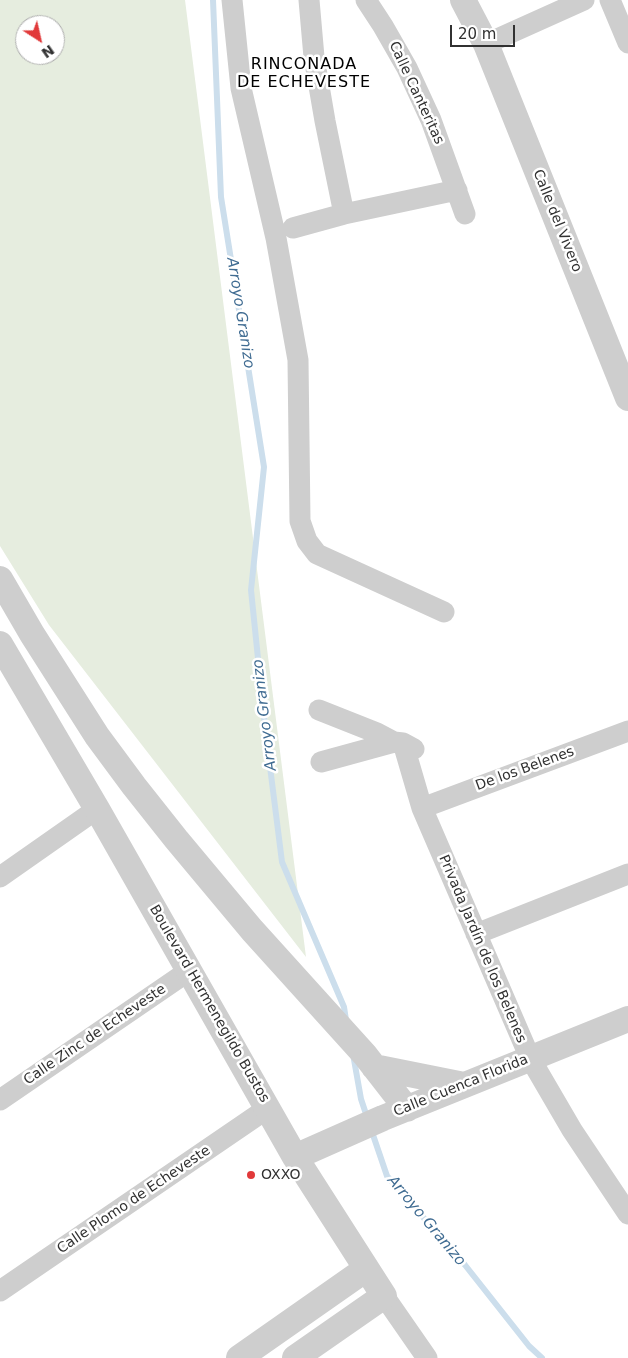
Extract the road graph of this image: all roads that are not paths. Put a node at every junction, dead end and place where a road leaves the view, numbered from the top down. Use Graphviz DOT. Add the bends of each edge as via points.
graph roads {
  1 [pos="232,0"];
  2 [pos="310,0"];
  3 [pos="366,0"];
  4 [pos="463,0"];
  5 [pos="584,0"];
  6 [pos="610,0"];
  7 [pos="486,44"];
  8 [pos="628,44"];
  9 [pos="457,190"];
  10 [pos="344,214"];
  11 [pos="465,214"];
  12 [pos="293,228"];
  13 [pos="628,398"];
  14 [pos="0,579"];
  15 [pos="444,612"];
  16 [pos="2,650"];
  17 [pos="319,710"];
  18 [pos="628,731"];
  19 [pos="398,742"];
  20 [pos="321,762"];
  21 [pos="428,806"];
  22 [pos="97,809"];
  23 [pos="628,874"];
  24 [pos="0,877"];
  25 [pos="476,934"];
  26 [pos="190,970"];
  27 [pos="628,1019"];
  28 [pos="530,1058"];
  29 [pos="369,1061"];
  30 [pos="464,1085"];
  31 [pos="0,1100"];
  32 [pos="268,1108"];
  33 [pos="395,1113"];
  34 [pos="295,1157"];
  35 [pos="628,1214"];
  36 [pos="366,1269"];
  37 [pos="0,1291"];
  38 [pos="384,1296"];
  39 [pos="239,1358"];
  40 [pos="295,1358"];
  41 [pos="427,1358"];
  1 -- 15 [label="street" via="241,88 276,238 298,360 300,521 307,541 318,554"];
  2 -- 10 [label="street" via="314,57"];
  3 -- 9 [label="street, Calle Canteritas" via="407,68"];
  4 -- 7 [label="street, Calle del Vivero"];
  5 -- 7 [label="street"];
  6 -- 8 [label="street"];
  7 -- 13 [label="street, Calle del Vivero"];
  9 -- 10 [label="street"];
  9 -- 11 [label="street, Calle Canteritas"];
  10 -- 12 [label="street"];
  14 -- 29 [label="street" via="97,736 158,816 252,930"];
  16 -- 22 [label="street, Boulevard Hermenegildo Bustos"];
  17 -- 19 [label="street"];
  18 -- 21 [label="street, De los Belenes"];
  19 -- 20 [label="street"];
  19 -- 21 [label="street, Privada Jardín de los Belenes"];
  21 -- 25 [label="street, Privada Jardín de los Belenes"];
  22 -- 24 [label="street"];
  22 -- 26 [label="street, Boulevard Hermenegildo Bustos"];
  23 -- 25 [label="street"];
  25 -- 28 [label="street, Privada Jardín de los Belenes"];
  26 -- 31 [label="street, Calle Zinc de Echeveste"];
  26 -- 32 [label="street, Boulevard Hermenegildo Bustos"];
  27 -- 28 [label="street, Calle Cuenca Florida"];
  28 -- 30 [label="street, Calle Cuenca Florida"];
  28 -- 35 [label="street, Privada Jardín de los Belenes" via="572,1130"];
  29 -- 30 [label="street"];
  29 -- 33 [label="street"];
  30 -- 33 [label="street, Calle Cuenca Florida"];
  32 -- 34 [label="street, Boulevard Hermenegildo Bustos"];
  32 -- 37 [label="street, Calle Plomo de Echeveste"];
  33 -- 34 [label="street, Calle Cuenca Florida"];
  34 -- 36 [label="street, Boulevard Hermenegildo Bustos"];
  36 -- 38 [label="street, Boulevard Hermenegildo Bustos"];
  36 -- 39 [label="street"];
  38 -- 40 [label="street"];
  38 -- 41 [label="street, Boulevard Hermenegildo Bustos"];
}
